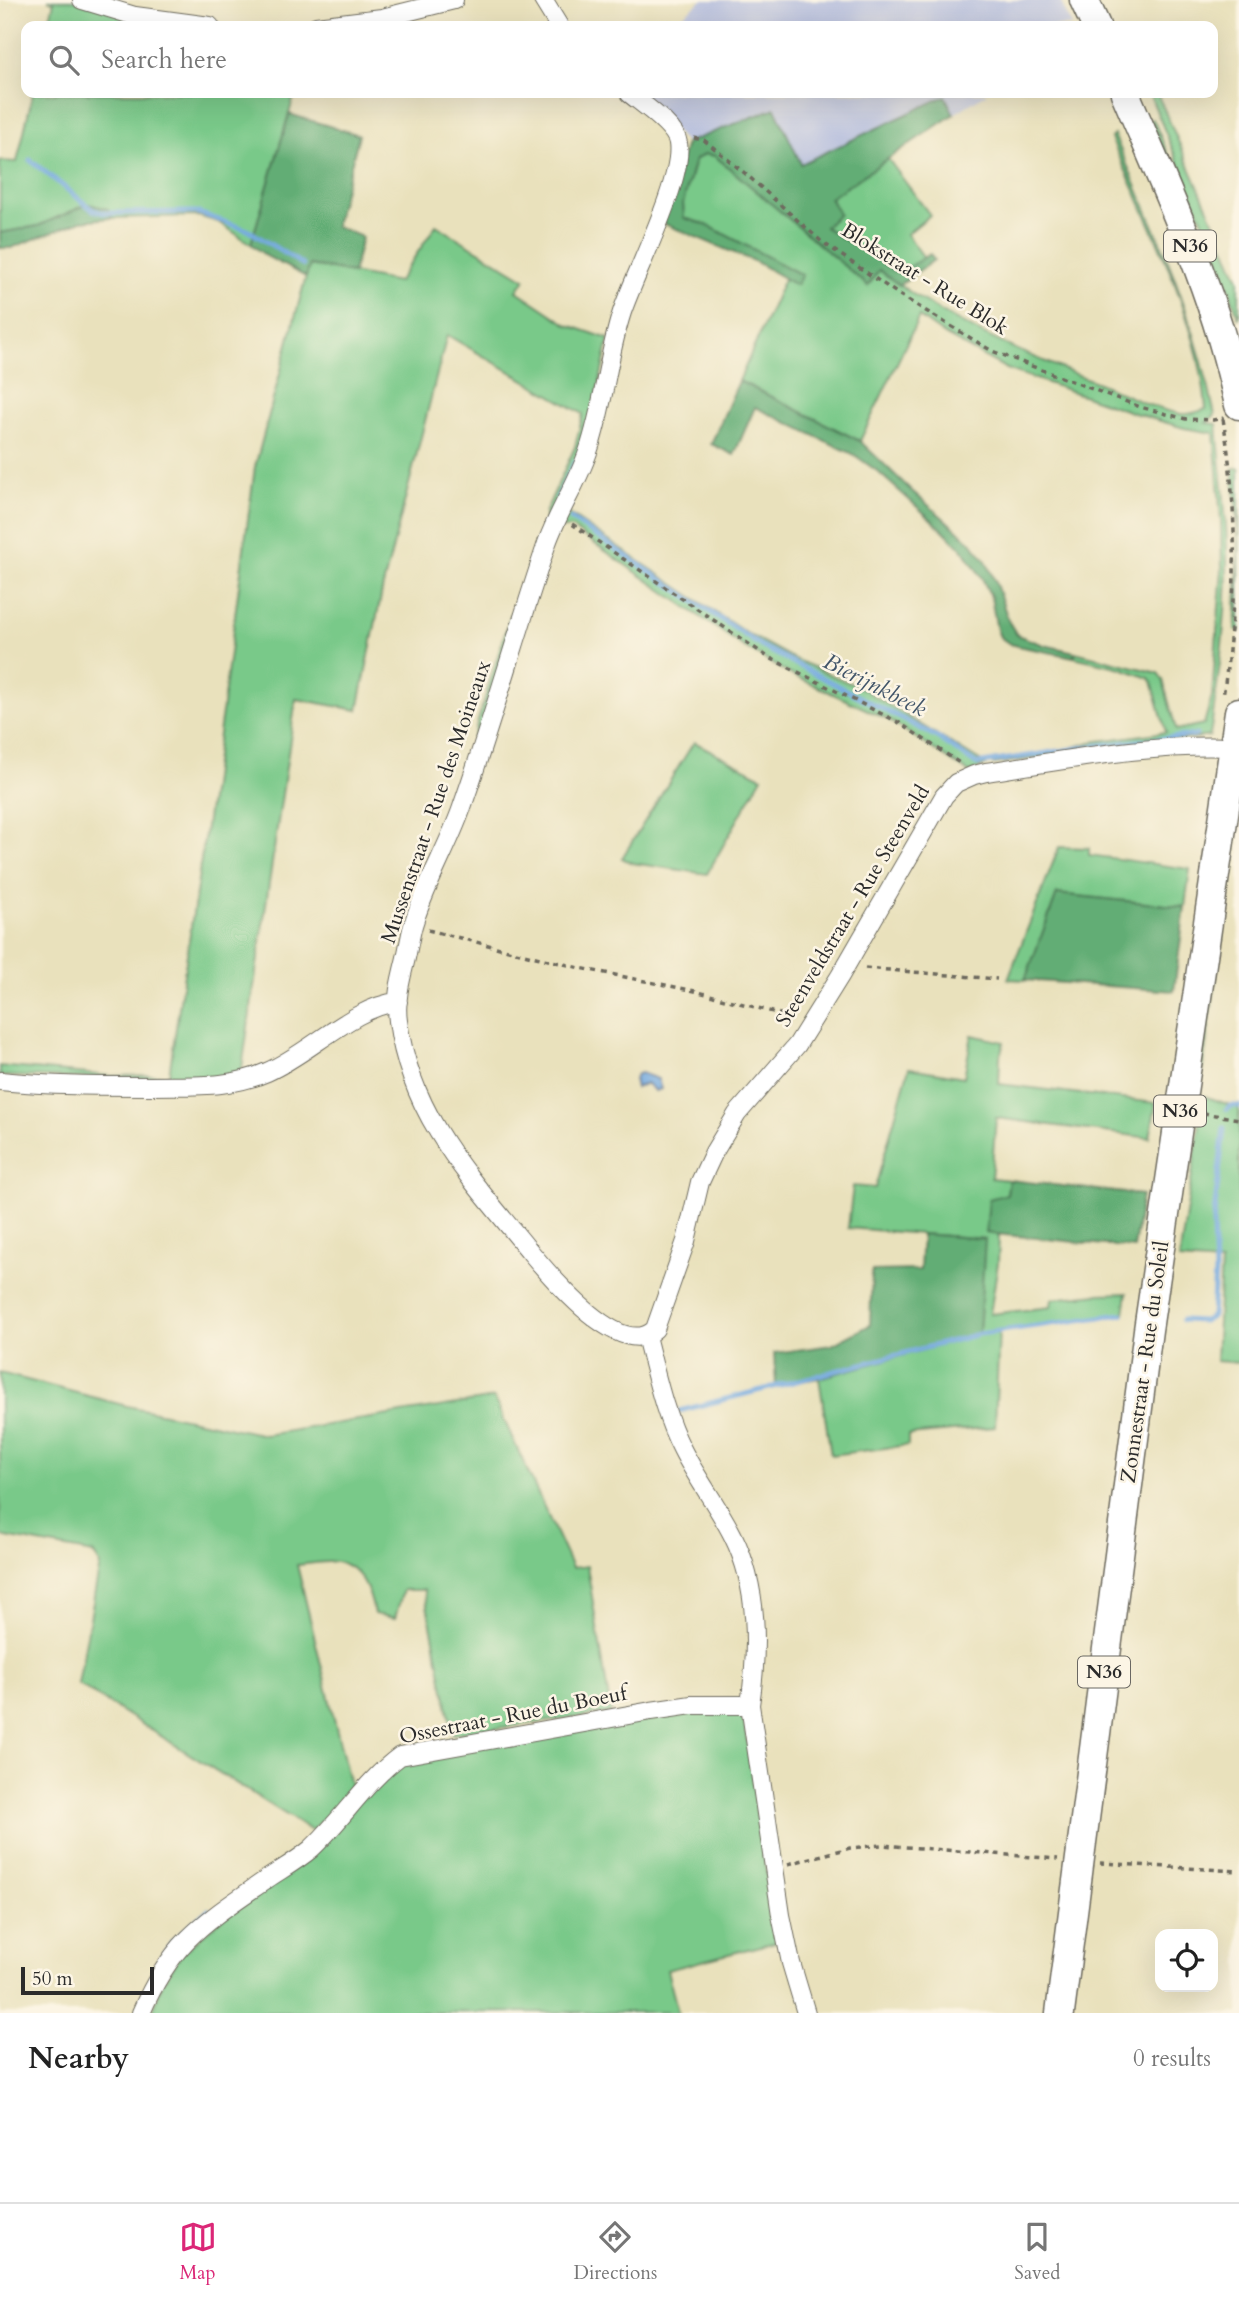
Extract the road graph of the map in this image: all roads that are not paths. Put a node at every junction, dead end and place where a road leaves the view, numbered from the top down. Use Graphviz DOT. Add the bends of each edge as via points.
graph roads {
  1 [pos="82,0"];
  2 [pos="454,0"];
  3 [pos="543,0"];
  4 [pos="1084,0"];
  5 [pos="172,21"];
  6 [pos="357,21"];
  7 [pos="555,21"];
  8 [pos="1094,21"];
  9 [pos="635,98"];
  10 [pos="1127,98"];
  11 [pos="1231,413"];
  12 [pos="1231,707"];
  13 [pos="1234,747"];
  14 [pos="398,1002"];
  15 [pos="0,1081"];
  16 [pos="646,1336"];
  17 [pos="750,1705"];
  18 [pos="141,2013"];
  19 [pos="806,2013"];
  20 [pos="1060,2013"];
  1 -- 5 [label="street" via="114,12"];
  2 -- 6 [label="street"];
  3 -- 7 [label="street"];
  4 -- 8 [label="main road"];
  9 -- 14 [label="street, Mussenstraat - Rue des Moineaux" via="675,133 679,144 675,174 622,311 590,448 549,538 460,812 413,927"];
  10 -- 11 [label="main road, N36" via="1202,274 1223,338"];
  12 -- 13 [label="main road, Zonnestraat - Rue du Soleil / N36"];
  13 -- 16 [label="street, Steenveldstraat - Rue Steenveld" via="1195,746 1053,762 974,775 956,783 944,796 797,1045 737,1114 713,1152 664,1306 655,1329"];
  13 -- 20 [label="main road, Zonnestraat - Rue du Soleil / N36" via="1067,1857"];
  14 -- 15 [label="street" via="370,1009 282,1065 239,1083 88,1087"];
  14 -- 16 [label="street, Mussenstraat - Rue des Moineaux" via="397,1019 413,1083 456,1161 577,1303 623,1335"];
  16 -- 17 [label="street" via="663,1401 682,1449 734,1538 745,1570 756,1630"];
  17 -- 18 [label="street, Ossestraat - Rue du Boeuf" via="692,1705 400,1756 309,1851 194,1932 161,1971"];
  17 -- 19 [label="street" via="773,1868 791,1964"];
}
